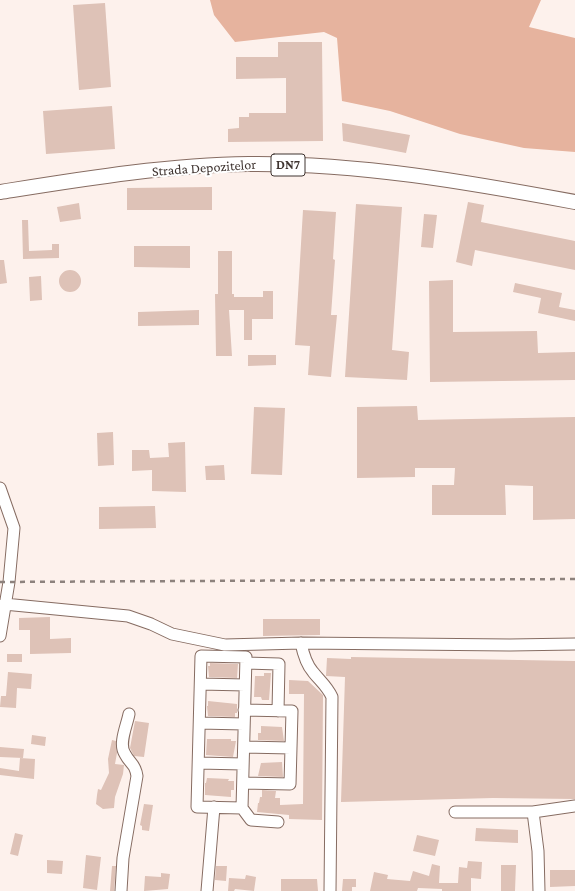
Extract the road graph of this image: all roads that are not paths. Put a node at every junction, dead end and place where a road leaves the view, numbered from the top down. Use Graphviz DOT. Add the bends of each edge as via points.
graph roads {
  1 [pos="0,192"];
  2 [pos="575,202"];
  3 [pos="0,488"];
  4 [pos="4,604"];
  5 [pos="0,636"];
  6 [pos="301,643"];
  7 [pos="575,644"];
  8 [pos="246,663"];
  9 [pos="201,684"];
  10 [pos="245,685"];
  11 [pos="244,710"];
  12 [pos="278,711"];
  13 [pos="129,714"];
  14 [pos="200,723"];
  15 [pos="244,724"];
  16 [pos="244,747"];
  17 [pos="291,748"];
  18 [pos="199,763"];
  19 [pos="243,764"];
  20 [pos="243,783"];
  21 [pos="575,806"];
  22 [pos="214,807"];
  23 [pos="242,808"];
  24 [pos="455,812"];
  25 [pos="532,812"];
  26 [pos="278,822"];
  27 [pos="121,891"];
  28 [pos="207,891"];
  29 [pos="330,891"];
  30 [pos="539,891"];
  1 -- 2 [label="main road, Strada Depozitelor / DN7" via="176,169 272,165 388,172 438,178"];
  3 -- 4 [label="street" via="14,528 9,582"];
  4 -- 5 [label="street"];
  4 -- 6 [label="street" via="128,616 172,634 225,645"];
  6 -- 7 [label="street"];
  6 -- 29 [label="street" via="303,656 312,672 328,687 332,697"];
  8 -- 9 [label="street" via="246,657 202,656"];
  8 -- 10 [label="street"];
  8 -- 12 [label="street" via="279,664"];
  9 -- 10 [label="street"];
  9 -- 14 [label="street"];
  10 -- 11 [label="street"];
  11 -- 12 [label="street"];
  11 -- 15 [label="street"];
  12 -- 17 [label="street" via="292,711"];
  13 -- 27 [label="street" via="123,752 136,767 137,776 123,858"];
  14 -- 15 [label="street"];
  14 -- 18 [label="street"];
  15 -- 16 [label="street"];
  16 -- 17 [label="street"];
  16 -- 19 [label="street"];
  17 -- 20 [label="street" via="290,784"];
  18 -- 19 [label="street"];
  18 -- 22 [label="street" via="197,807"];
  19 -- 20 [label="street"];
  20 -- 23 [label="street"];
  21 -- 25 [label="street"];
  22 -- 23 [label="street"];
  22 -- 28 [label="street"];
  23 -- 26 [label="street" via="251,820"];
  24 -- 25 [label="street"];
  25 -- 30 [label="street" via="538,851"];
}
